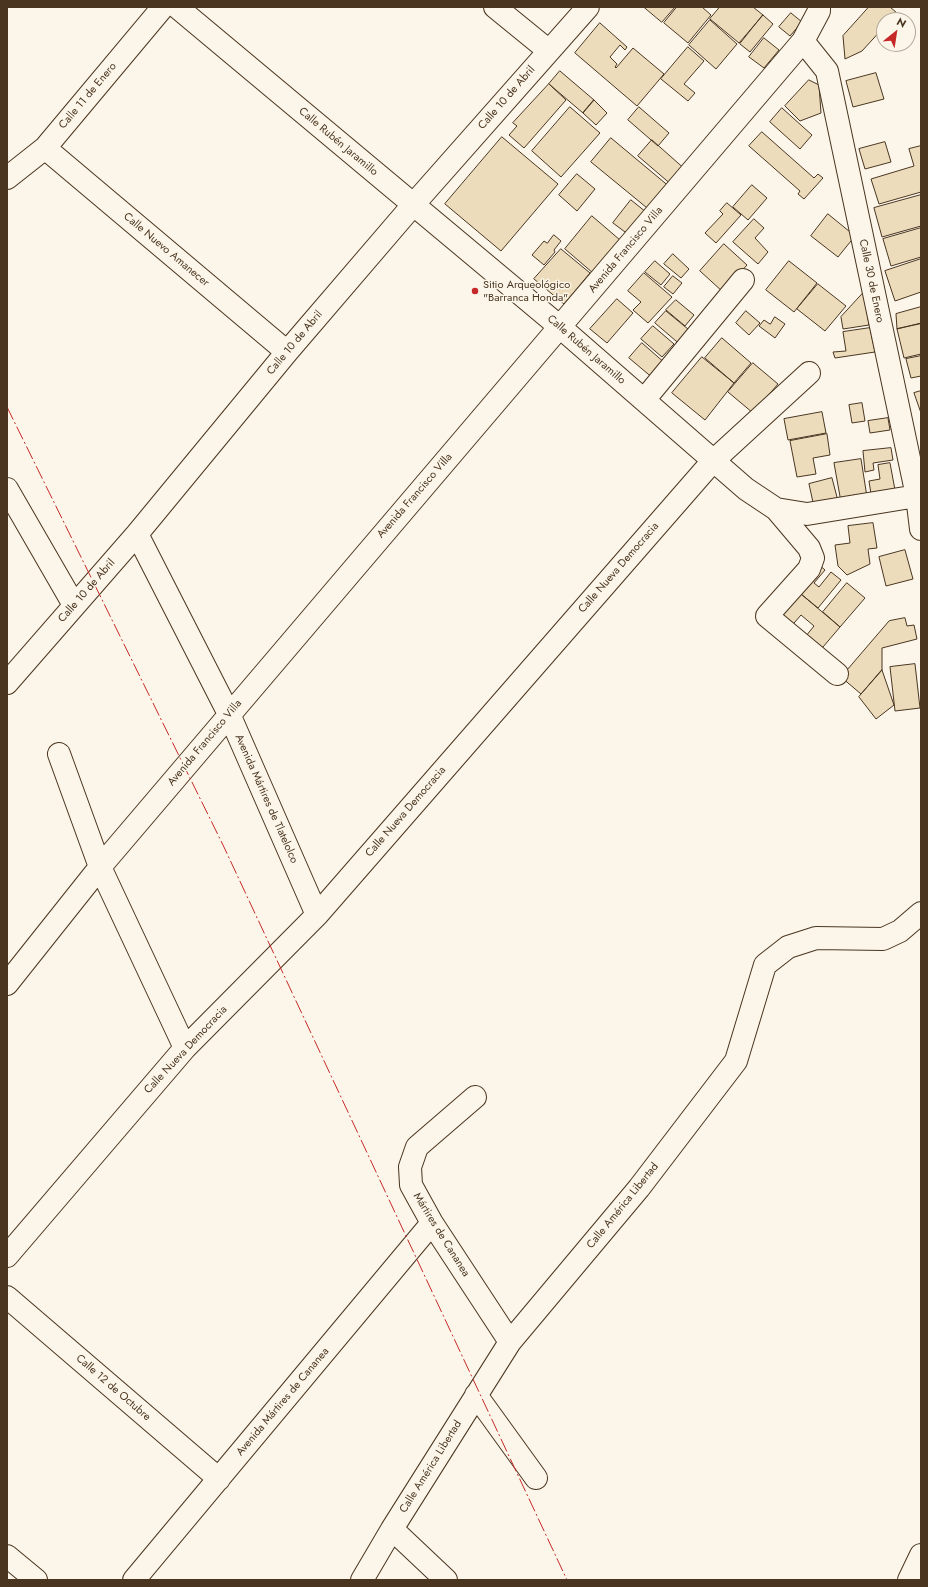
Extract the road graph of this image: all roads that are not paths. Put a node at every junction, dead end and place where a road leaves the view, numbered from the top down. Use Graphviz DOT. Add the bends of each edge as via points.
graph roads {
  1 [pos="163,7"];
  2 [pos="177,7"];
  3 [pos="494,7"];
  4 [pos="588,7"];
  5 [pos="819,7"];
  6 [pos="803,41"];
  7 [pos="549,51"];
  8 [pos="45,148"];
  9 [pos="7,178"];
  10 [pos="413,205"];
  11 [pos="743,280"];
  12 [pos="560,327"];
  13 [pos="287,352"];
  14 [pos="809,373"];
  15 [pos="644,400"];
  16 [pos="712,462"];
  17 [pos="7,489"];
  18 [pos="917,496"];
  19 [pos="776,509"];
  20 [pos="921,529"];
  21 [pos="137,534"];
  22 [pos="74,605"];
  23 [pos="837,674"];
  24 [pos="7,683"];
  25 [pos="229,714"];
  26 [pos="59,754"];
  27 [pos="100,867"];
  28 [pos="921,913"];
  29 [pos="317,915"];
  30 [pos="7,984"];
  31 [pos="185,1048"];
  32 [pos="475,1097"];
  33 [pos="432,1223"];
  34 [pos="7,1256"];
  35 [pos="7,1297"];
  36 [pos="510,1342"];
  37 [pos="476,1395"];
  38 [pos="536,1478"];
  39 [pos="219,1479"];
  40 [pos="392,1529"];
  41 [pos="921,1555"];
  42 [pos="7,1556"];
  43 [pos="36,1580"];
  44 [pos="134,1580"];
  45 [pos="362,1580"];
  46 [pos="446,1580"];
  47 [pos="909,1580"];
  1 -- 8 [label="street, Calle 11 de Enero"];
  2 -- 10 [label="street, Calle Rubén Jaramillo"];
  3 -- 7 [label="street"];
  4 -- 7 [label="street, Calle 10 de Abril"];
  5 -- 6 [label="street, Avenida Francisco Villa"];
  6 -- 12 [label="street, Avenida Francisco Villa"];
  6 -- 18 [label="street, Calle 30 de Enero" via="827,70"];
  7 -- 10 [label="street, Calle 10 de Abril"];
  8 -- 9 [label="street, Calle 11 de Enero"];
  8 -- 13 [label="street, Calle Nuevo Amanecer"];
  10 -- 12 [label="street, Calle Rubén Jaramillo"];
  10 -- 13 [label="street, Calle 10 de Abril"];
  11 -- 15 [label="street"];
  12 -- 15 [label="street, Calle Rubén Jaramillo"];
  12 -- 25 [label="street, Avenida Francisco Villa"];
  13 -- 21 [label="street, Calle 10 de Abril"];
  14 -- 16 [label="street, Calle Nueva Democracia"];
  15 -- 16 [label="street, Calle Rubén Jaramillo"];
  16 -- 19 [label="street, Calle Rubén Jaramillo"];
  16 -- 29 [label="street, Calle Nueva Democracia"];
  17 -- 22 [label="street"];
  18 -- 19 [label="street, Calle Rubén Jaramillo" via="807,514"];
  18 -- 20 [label="street, Calle 30 de Enero"];
  19 -- 23 [label="street" via="809,548 813,558 809,569 767,616"];
  21 -- 22 [label="street, Calle 10 de Abril"];
  21 -- 25 [label="street, Avenida Mártires de Tlatelolco"];
  22 -- 24 [label="street, Calle 10 de Abril"];
  25 -- 27 [label="street, Avenida Francisco Villa"];
  25 -- 29 [label="street, Avenida Mártires de Tlatelolco"];
  26 -- 27 [label="street"];
  27 -- 30 [label="street, Avenida Francisco Villa"];
  27 -- 31 [label="street"];
  28 -- 36 [label="street, Calle América Libertad" via="900,931 883,939 816,938 788,947 765,965 736,1061 639,1188"];
  29 -- 31 [label="street, Calle Nueva Democracia"];
  31 -- 34 [label="street, Calle Nueva Democracia"];
  32 -- 33 [label="street, Mártires de Cananea" via="417,1147 410,1167 410,1185"];
  33 -- 36 [label="street, Mártires de Cananea"];
  33 -- 39 [label="street, Avenida Mártires de Cananea"];
  35 -- 39 [label="street, Calle 12 de Octubre"];
  36 -- 37 [label="street, Calle América Libertad"];
  37 -- 38 [label="street"];
  37 -- 40 [label="street, Calle América Libertad"];
  39 -- 44 [label="street, Avenida Mártires de Cananea"];
  40 -- 45 [label="street, Calle América Libertad"];
  40 -- 46 [label="street"];
  41 -- 47 [label="street"];
  42 -- 43 [label="street"];
}
